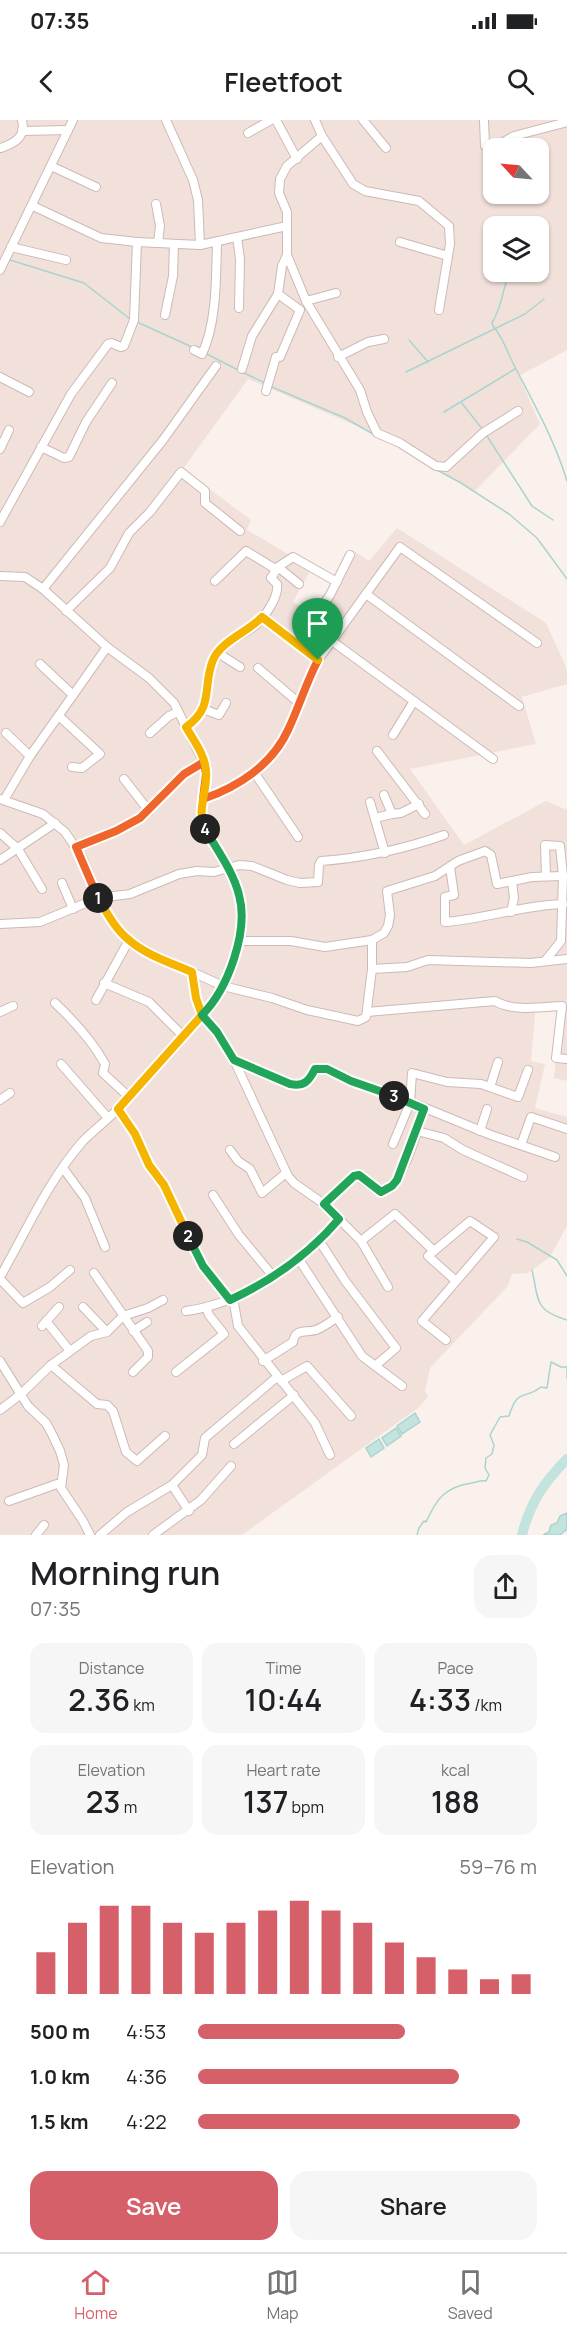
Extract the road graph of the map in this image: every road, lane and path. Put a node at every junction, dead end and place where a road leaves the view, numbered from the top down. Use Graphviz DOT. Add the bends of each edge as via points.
graph roads {
  1 [pos="22,120"];
  2 [pos="73,120"];
  3 [pos="166,120"];
  4 [pos="271,120"];
  5 [pos="276,120"];
  6 [pos="363,120"];
  7 [pos="378,120"];
  8 [pos="484,120"];
  9 [pos="318,121"];
  10 [pos="567,122"];
  11 [pos="370,128"];
  12 [pos="68,130"];
  13 [pos="22,131"];
  14 [pos="248,133"];
  15 [pos="322,136"];
  16 [pos="1,148"];
  17 [pos="386,148"];
  18 [pos="297,159"];
  19 [pos="51,166"];
  20 [pos="96,188"];
  21 [pos="156,204"];
  22 [pos="33,206"];
  23 [pos="287,226"];
  24 [pos="237,237"];
  25 [pos="137,242"];
  26 [pos="217,242"];
  27 [pos="400,242"];
  28 [pos="158,243"];
  29 [pos="174,244"];
  30 [pos="200,246"];
  31 [pos="11,248"];
  32 [pos="287,255"];
  33 [pos="448,256"];
  34 [pos="2,260"];
  35 [pos="66,260"];
  36 [pos="0,270"];
  37 [pos="336,293"];
  38 [pos="278,294"];
  39 [pos="306,301"];
  40 [pos="239,308"];
  41 [pos="439,310"];
  42 [pos="165,315"];
  43 [pos="384,339"];
  44 [pos="194,350"];
  45 [pos="338,357"];
  46 [pos="216,366"];
  47 [pos="242,369"];
  48 [pos="0,377"];
  49 [pos="112,383"];
  50 [pos="268,387"];
  51 [pos="29,392"];
  52 [pos="518,411"];
  53 [pos="9,430"];
  54 [pos="41,447"];
  55 [pos="0,449"];
  56 [pos="2,512"];
  57 [pos="0,522"];
  58 [pos="240,531"];
  59 [pos="350,555"];
  60 [pos="277,568"];
  61 [pos="0,576"];
  62 [pos="215,581"];
  63 [pos="337,582"];
  64 [pos="299,584"];
  65 [pos="43,589"];
  66 [pos="366,594"];
  67 [pos="66,610"];
  68 [pos="262,617"];
  69 [pos="311,622"];
  70 [pos="332,641"];
  71 [pos="537,643"];
  72 [pos="107,647"];
  73 [pos="218,653"];
  74 [pos="318,660"];
  75 [pos="40,664"];
  76 [pos="240,667"];
  77 [pos="258,668"];
  78 [pos="73,695"];
  79 [pos="414,701"];
  80 [pos="226,703"];
  81 [pos="298,703"];
  82 [pos="519,706"];
  83 [pos="203,709"];
  84 [pos="178,712"];
  85 [pos="58,716"];
  86 [pos="186,727"];
  87 [pos="6,733"];
  88 [pos="150,733"];
  89 [pos="393,735"];
  90 [pos="377,752"];
  91 [pos="30,756"];
  92 [pos="493,759"];
  93 [pos="204,762"];
  94 [pos="72,766"];
  95 [pos="254,771"];
  96 [pos="124,778"];
  97 [pos="384,795"];
  98 [pos="2,799"];
  99 [pos="203,799"];
  100 [pos="370,802"];
  101 [pos="419,804"];
  102 [pos="149,811"];
  103 [pos="392,814"];
  104 [pos="425,814"];
  105 [pos="375,819"];
  106 [pos="55,823"];
  107 [pos="0,833"];
  108 [pos="444,836"];
  109 [pos="298,837"];
  110 [pos="76,847"];
  111 [pos="18,849"];
  112 [pos="385,853"];
  113 [pos="0,860"];
  114 [pos="450,867"];
  115 [pos="228,868"];
  116 [pos="546,876"];
  117 [pos="564,876"];
  118 [pos="512,881"];
  119 [pos="62,883"];
  120 [pos="42,889"];
  121 [pos="99,898"];
  122 [pos="562,904"];
  123 [pos="74,909"];
  124 [pos="511,912"];
  125 [pos="0,924"];
  126 [pos="129,940"];
  127 [pos="372,940"];
  128 [pos="238,941"];
  129 [pos="567,959"];
  130 [pos="545,961"];
  131 [pos="372,969"];
  132 [pos="192,972"];
  133 [pos="104,983"];
  134 [pos="223,986"];
  135 [pos="96,999"];
  136 [pos="55,1003"];
  137 [pos="13,1006"];
  138 [pos="0,1012"];
  139 [pos="367,1012"];
  140 [pos="564,1014"];
  141 [pos="202,1015"];
  142 [pos="183,1035"];
  143 [pos="567,1059"];
  144 [pos="234,1060"];
  145 [pos="498,1062"];
  146 [pos="61,1064"];
  147 [pos="528,1070"];
  148 [pos="490,1087"];
  149 [pos="10,1093"];
  150 [pos="129,1097"];
  151 [pos="0,1100"];
  152 [pos="410,1102"];
  153 [pos="118,1109"];
  154 [pos="424,1109"];
  155 [pos="487,1109"];
  156 [pos="108,1118"];
  157 [pos="567,1129"];
  158 [pos="417,1131"];
  159 [pos="480,1131"];
  160 [pos="393,1144"];
  161 [pos="521,1145"];
  162 [pos="230,1150"];
  163 [pos="555,1157"];
  164 [pos="63,1168"];
  165 [pos="286,1173"];
  166 [pos="523,1177"];
  167 [pos="213,1195"];
  168 [pos="324,1204"];
  169 [pos="339,1219"];
  170 [pos="361,1241"];
  171 [pos="320,1242"];
  172 [pos="105,1247"];
  173 [pos="434,1251"];
  174 [pos="298,1258"];
  175 [pos="70,1270"];
  176 [pos="94,1273"];
  177 [pos="272,1275"];
  178 [pos="0,1278"];
  179 [pos="456,1281"];
  180 [pos="388,1287"];
  181 [pos="231,1299"];
  182 [pos="162,1300"];
  183 [pos="59,1306"];
  184 [pos="83,1307"];
  185 [pos="206,1308"];
  186 [pos="186,1311"];
  187 [pos="123,1316"];
  188 [pos="338,1317"];
  189 [pos="147,1322"];
  190 [pos="134,1331"];
  191 [pos="107,1332"];
  192 [pos="446,1341"];
  193 [pos="70,1352"];
  194 [pos="0,1361"];
  195 [pos="263,1361"];
  196 [pos="51,1365"];
  197 [pos="375,1366"];
  198 [pos="133,1372"];
  199 [pos="176,1372"];
  200 [pos="279,1379"];
  201 [pos="402,1386"];
  202 [pos="21,1394"];
  203 [pos="294,1395"];
  204 [pos="0,1410"];
  205 [pos="351,1416"];
  206 [pos="165,1436"];
  207 [pos="234,1444"];
  208 [pos="330,1455"];
  209 [pos="231,1466"];
  210 [pos="60,1485"];
  211 [pos="172,1485"];
  212 [pos="9,1501"];
  213 [pos="189,1511"];
  214 [pos="44,1525"];
  215 [pos="168,1526"];
  216 [pos="36,1535"];
  217 [pos="90,1535"];
  218 [pos="100,1535"];
  219 [pos="153,1535"];
  220 [pos="174,1535"];
  1 -- 13 [label="street"];
  2 -- 12 [label="street"];
  3 -- 30 [label="street" via="193,180"];
  4 -- 14 [label="street"];
  5 -- 18 [label="street"];
  6 -- 11 [label="street"];
  7 -- 11 [label="street"];
  8 -- 10 [label="street" via="485,146 490,149 514,136"];
  9 -- 15 [label="street"];
  11 -- 17 [label="street"];
  12 -- 13 [label="street"];
  12 -- 19 [label="street"];
  13 -- 16 [label="street" via="16,142"];
  15 -- 18 [label="street"];
  15 -- 33 [label="street" via="357,187 419,201 445,221 450,235"];
  18 -- 23 [label="street" via="287,166 278,186 287,212"];
  19 -- 20 [label="street"];
  19 -- 22 [label="street"];
  21 -- 28 [label="street"];
  22 -- 25 [label="street" via="100,238"];
  22 -- 31 [label="street"];
  23 -- 24 [label="street"];
  23 -- 32 [label="street"];
  24 -- 26 [label="street"];
  24 -- 40 [label="street"];
  25 -- 28 [label="street"];
  25 -- 54 [label="street" via="133,321 124,346 109,343 92,363"];
  26 -- 30 [label="street"];
  26 -- 44 [label="street" via="207,344 203,353"];
  27 -- 33 [label="street"];
  28 -- 29 [label="street"];
  29 -- 30 [label="street"];
  29 -- 42 [label="street" via="173,276"];
  31 -- 34 [label="street"];
  31 -- 35 [label="street"];
  32 -- 38 [label="street"];
  32 -- 39 [label="street"];
  33 -- 41 [label="street"];
  34 -- 36 [label="street"];
  37 -- 39 [label="street"];
  38 -- 47 [label="street" via="252,336"];
  38 -- 50 [label="street" via="300,310 280,357 276,357"];
  39 -- 45 [label="street"];
  43 -- 45 [label="street" via="368,342"];
  45 -- 52 [label="street" via="360,390 377,433 436,466 446,467 484,432"];
  46 -- 65 [label="street" via="163,440"];
  48 -- 51 [label="street"];
  49 -- 54 [label="street" via="69,457"];
  53 -- 55 [label="street"];
  54 -- 56 [label="street"];
  56 -- 57 [label="street"];
  58 -- 67 [label="street" via="205,503 206,491 181,472 129,533 110,568"];
  59 -- 63 [label="street"];
  60 -- 62 [label="street" via="246,551"];
  60 -- 63 [label="street" via="292,557"];
  60 -- 64 [label="street"];
  60 -- 68 [label="street" via="271,578 277,584 276,595"];
  61 -- 65 [label="street" via="25,577"];
  63 -- 69 [label="street"];
  65 -- 67 [label="street"];
  66 -- 70 [label="street"];
  66 -- 71 [label="street" via="400,547"];
  66 -- 82 [label="street"];
  67 -- 72 [label="street"];
  68 -- 73 [label="street"];
  68 -- 74 [label="street"];
  70 -- 74 [label="street"];
  70 -- 79 [label="street"];
  72 -- 78 [label="street"];
  72 -- 84 [label="street" via="149,678"];
  73 -- 76 [label="street"];
  73 -- 83 [label="street" via="213,659"];
  74 -- 81 [label="street"];
  75 -- 78 [label="street"];
  77 -- 81 [label="street"];
  78 -- 85 [label="street"];
  79 -- 89 [label="street"];
  79 -- 92 [label="street"];
  80 -- 83 [label="street" via="219,715"];
  81 -- 95 [label="street" via="278,748"];
  83 -- 86 [label="street"];
  84 -- 86 [label="street"];
  84 -- 88 [label="street"];
  85 -- 91 [label="street"];
  85 -- 94 [label="street" via="100,754 82,768"];
  86 -- 93 [label="street"];
  87 -- 91 [label="street"];
  90 -- 101 [label="street"];
  91 -- 98 [label="street"];
  93 -- 99 [label="street"];
  93 -- 102 [label="street" via="184,774"];
  95 -- 99 [label="street" via="224,792"];
  95 -- 109 [label="street"];
  96 -- 102 [label="street"];
  97 -- 103 [label="street"];
  98 -- 106 [label="street" via="43,814"];
  99 -- 115 [label="street" via="203,825"];
  100 -- 105 [label="street"];
  101 -- 103 [label="street"];
  101 -- 104 [label="street"];
  102 -- 110 [label="street" via="124,827"];
  103 -- 105 [label="street"];
  105 -- 112 [label="street"];
  106 -- 110 [label="street"];
  106 -- 111 [label="street"];
  107 -- 111 [label="street"];
  108 -- 112 [label="street"];
  110 -- 121 [label="street"];
  111 -- 113 [label="street"];
  111 -- 120 [label="street"];
  112 -- 115 [label="street" via="321,861 319,880 312,883 287,880 252,866"];
  114 -- 118 [label="street" via="485,851 491,855 497,884"];
  114 -- 124 [label="street" via="454,895 445,897 445,922"];
  114 -- 127 [label="street" via="435,876 387,891 388,926"];
  115 -- 121 [label="street" via="179,874 130,894"];
  115 -- 128 [label="street" via="241,905"];
  116 -- 117 [label="street"];
  116 -- 117 [label="street" via="545,845 560,846"];
  116 -- 118 [label="street"];
  117 -- 122 [label="street"];
  118 -- 124 [label="street"];
  119 -- 123 [label="street"];
  121 -- 123 [label="street"];
  121 -- 126 [label="street"];
  122 -- 124 [label="street" via="536,905"];
  122 -- 130 [label="street" via="561,941"];
  123 -- 125 [label="street" via="40,922"];
  126 -- 132 [label="street"];
  126 -- 133 [label="street"];
  127 -- 128 [label="street" via="325,947 291,941"];
  127 -- 131 [label="street"];
  128 -- 134 [label="street"];
  129 -- 130 [label="street"];
  130 -- 131 [label="street" via="428,960 407,967"];
  131 -- 139 [label="street"];
  132 -- 134 [label="street"];
  132 -- 141 [label="street"];
  133 -- 135 [label="street"];
  133 -- 142 [label="street" via="149,1002"];
  134 -- 139 [label="street" via="358,1021"];
  134 -- 141 [label="street"];
  136 -- 150 [label="street" via="101,1057 105,1064 103,1073"];
  137 -- 138 [label="street"];
  139 -- 140 [label="street" via="495,1001 514,1007 562,1006"];
  140 -- 143 [label="street" via="556,1058"];
  141 -- 142 [label="street"];
  141 -- 144 [label="street"];
  142 -- 150 [label="street"];
  144 -- 152 [label="street" via="299,1086 315,1069 327,1069"];
  144 -- 165 [label="street"];
  145 -- 148 [label="street"];
  146 -- 156 [label="street"];
  147 -- 148 [label="street" via="518,1097"];
  148 -- 152 [label="street" via="412,1073"];
  149 -- 151 [label="street"];
  150 -- 153 [label="street"];
  152 -- 154 [label="street"];
  152 -- 160 [label="street"];
  153 -- 156 [label="street"];
  153 -- 181 [label="street" via="164,1185 203,1266"];
  154 -- 158 [label="street"];
  154 -- 159 [label="street"];
  155 -- 159 [label="street"];
  156 -- 164 [label="street"];
  157 -- 161 [label="street" via="531,1117"];
  158 -- 166 [label="street" via="444,1138"];
  158 -- 168 [label="street" via="392,1186 381,1192 356,1175"];
  159 -- 161 [label="street"];
  161 -- 163 [label="street"];
  162 -- 165 [label="street" via="250,1169 262,1193"];
  164 -- 172 [label="street" via="85,1198"];
  164 -- 178 [label="street"];
  165 -- 168 [label="street"];
  167 -- 177 [label="street"];
  168 -- 169 [label="street"];
  169 -- 170 [label="street"];
  169 -- 171 [label="street"];
  170 -- 173 [label="street" via="395,1214"];
  170 -- 180 [label="street"];
  171 -- 174 [label="street"];
  171 -- 197 [label="street" via="396,1348"];
  173 -- 179 [label="street" via="428,1256"];
  173 -- 179 [label="street" via="470,1221 494,1237"];
  174 -- 177 [label="street"];
  174 -- 188 [label="street"];
  175 -- 178 [label="street" via="23,1303"];
  176 -- 187 [label="street"];
  177 -- 181 [label="street"];
  179 -- 192 [label="street" via="422,1321"];
  181 -- 185 [label="street"];
  181 -- 195 [label="street" via="238,1326"];
  182 -- 187 [label="street"];
  183 -- 193 [label="street" via="44,1323"];
  184 -- 191 [label="street"];
  185 -- 186 [label="street"];
  185 -- 199 [label="street" via="224,1334"];
  187 -- 190 [label="street"];
  187 -- 191 [label="street"];
  188 -- 195 [label="street" via="315,1330 297,1333 293,1342"];
  188 -- 197 [label="street" via="362,1356"];
  189 -- 190 [label="street"];
  190 -- 198 [label="street" via="149,1354"];
  191 -- 193 [label="street" via="92,1336"];
  193 -- 196 [label="street"];
  194 -- 202 [label="street"];
  195 -- 200 [label="street"];
  196 -- 202 [label="street"];
  196 -- 206 [label="street" via="97,1404 107,1405 113,1411 126,1452 137,1461"];
  197 -- 201 [label="street"];
  200 -- 203 [label="street"];
  200 -- 205 [label="street" via="307,1366"];
  200 -- 211 [label="street" via="205,1438 201,1455"];
  202 -- 204 [label="street"];
  202 -- 210 [label="street" via="46,1423 60,1451 64,1471"];
  203 -- 207 [label="street"];
  203 -- 208 [label="street" via="315,1423"];
  209 -- 213 [label="street"];
  210 -- 212 [label="street"];
  210 -- 217 [label="street"];
  211 -- 213 [label="street"];
  211 -- 218 [label="street"];
  213 -- 215 [label="street"];
  214 -- 216 [label="street"];
  215 -- 219 [label="street"];
  215 -- 220 [label="street"];
}
